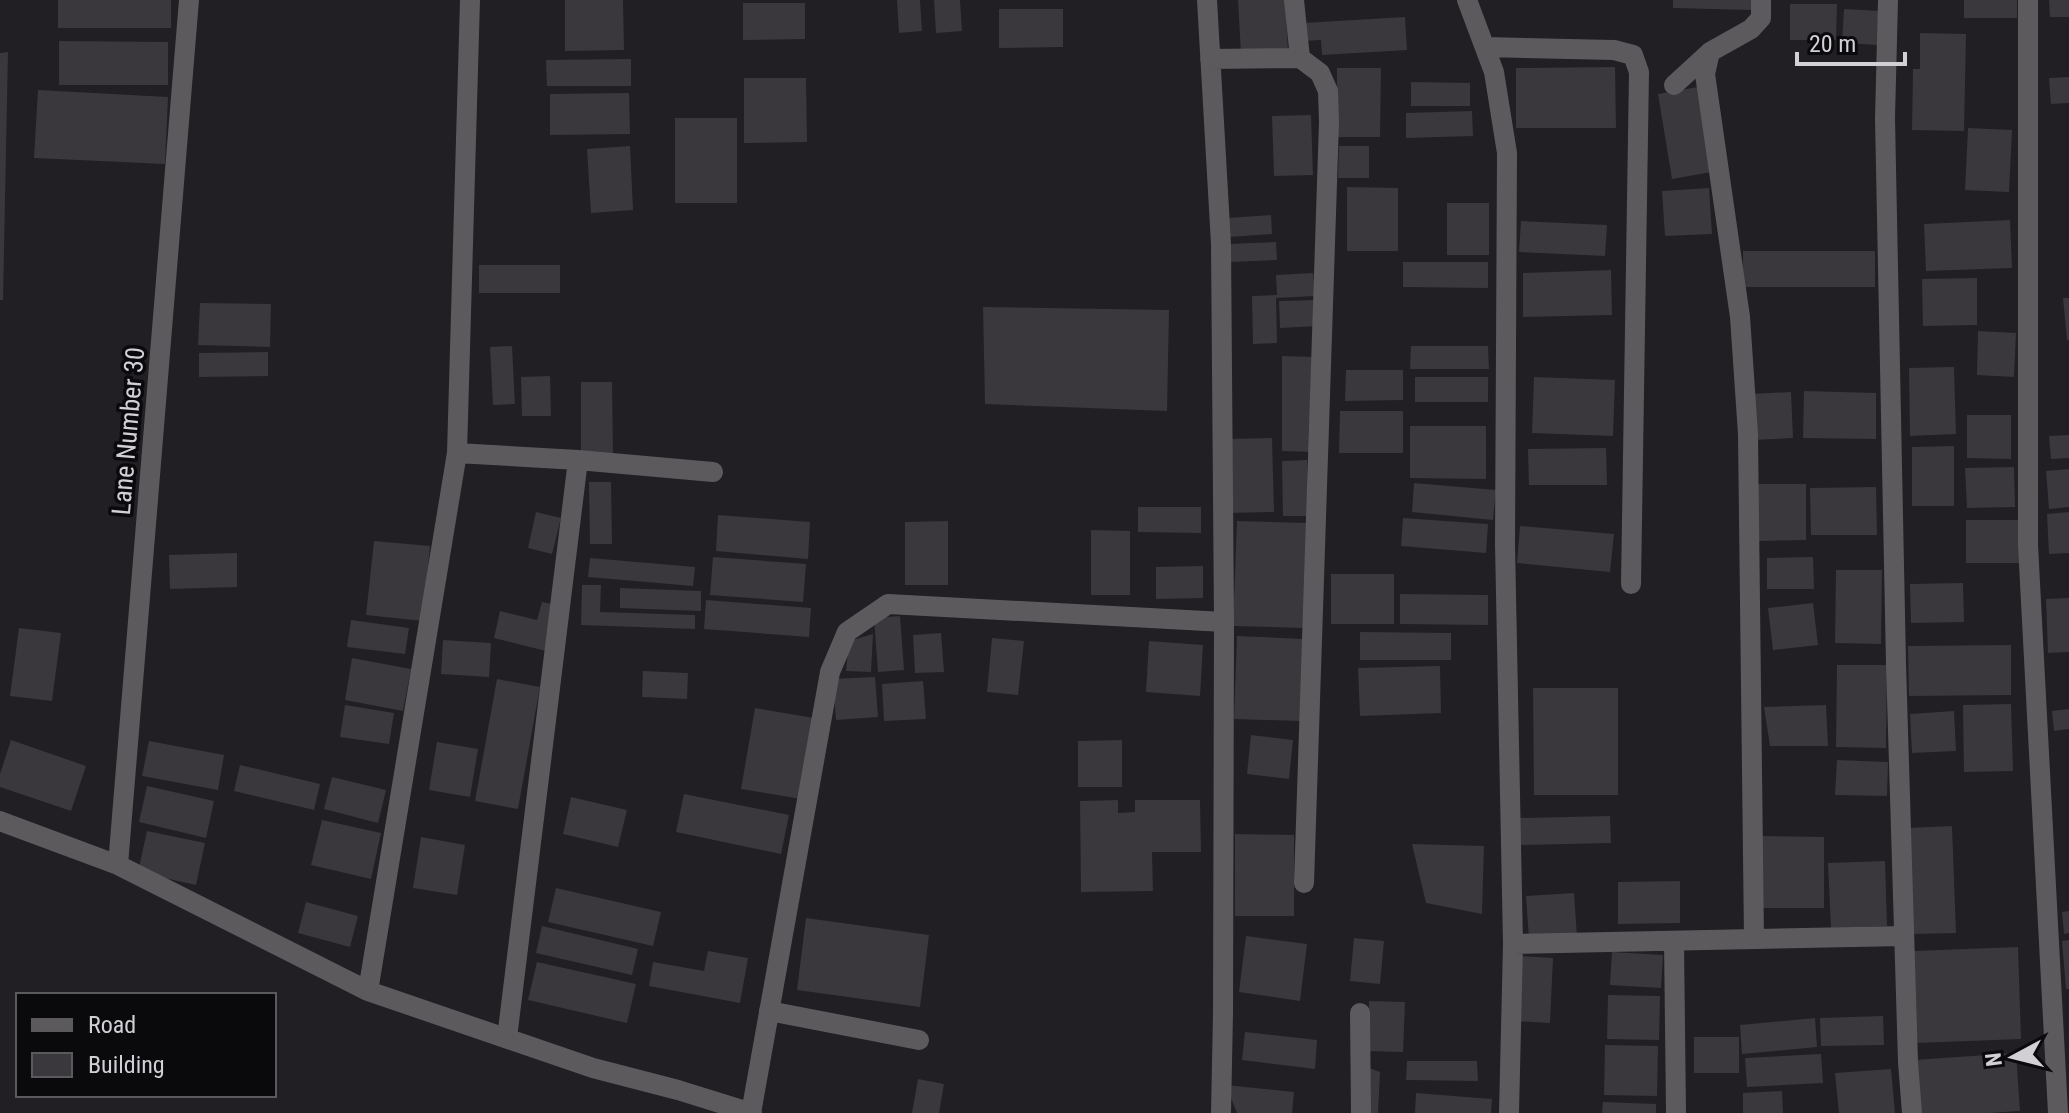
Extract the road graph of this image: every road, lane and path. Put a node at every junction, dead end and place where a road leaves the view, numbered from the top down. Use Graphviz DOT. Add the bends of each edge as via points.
graph roads {
  1 [pos="189,0"];
  2 [pos="470,0"];
  3 [pos="1207,0"];
  4 [pos="1294,0"];
  5 [pos="1467,0"];
  6 [pos="1761,0"];
  7 [pos="1888,0"];
  8 [pos="2028,0"];
  9 [pos="1485,47"];
  10 [pos="1710,52"];
  11 [pos="1300,58"];
  12 [pos="1210,59"];
  13 [pos="1674,85"];
  14 [pos="457,453"];
  15 [pos="578,460"];
  16 [pos="713,472"];
  17 [pos="1631,584"];
  18 [pos="1224,622"];
  19 [pos="0,821"];
  20 [pos="118,865"];
  21 [pos="1304,883"];
  22 [pos="1904,936"];
  23 [pos="1754,939"];
  24 [pos="1674,941"];
  25 [pos="1513,944"];
  26 [pos="368,991"];
  27 [pos="769,1011"];
  28 [pos="1360,1013"];
  29 [pos="507,1038"];
  30 [pos="919,1040"];
  31 [pos="751,1113"];
  32 [pos="1221,1113"];
  33 [pos="1361,1113"];
  34 [pos="1509,1113"];
  35 [pos="1676,1113"];
  36 [pos="1912,1113"];
  37 [pos="2058,1113"];
  1 -- 20 [label="street, Lane Number 30"];
  2 -- 14 [label="street"];
  3 -- 12 [label="street"];
  4 -- 11 [label="street"];
  5 -- 9 [label="street"];
  6 -- 10 [label="street" via="1761,18 1751,29"];
  7 -- 22 [label="street" via="1885,134"];
  8 -- 37 [label="street" via="2028,545"];
  9 -- 17 [label="street" via="1614,50 1633,55 1639,72"];
  9 -- 25 [label="street" via="1507,153 1505,544"];
  10 -- 13 [label="street"];
  10 -- 23 [label="street" via="1705,74 1740,317 1748,434"];
  11 -- 12 [label="street"];
  11 -- 21 [label="street" via="1320,73 1328,91 1329,122"];
  12 -- 18 [label="street" via="1221,244"];
  14 -- 15 [label="street"];
  14 -- 26 [label="street"];
  15 -- 16 [label="street"];
  15 -- 29 [label="street"];
  18 -- 27 [label="street" via="888,604 847,632 830,672"];
  18 -- 32 [label="street"];
  19 -- 20 [label="street"];
  20 -- 26 [label="street"];
  22 -- 23 [label="street"];
  22 -- 36 [label="street"];
  23 -- 24 [label="street"];
  24 -- 25 [label="street"];
  24 -- 35 [label="street"];
  25 -- 34 [label="street"];
  26 -- 29 [label="street"];
  27 -- 30 [label="street"];
  27 -- 31 [label="street"];
  28 -- 33 [label="street"];
  29 -- 31 [label="street"];
}
